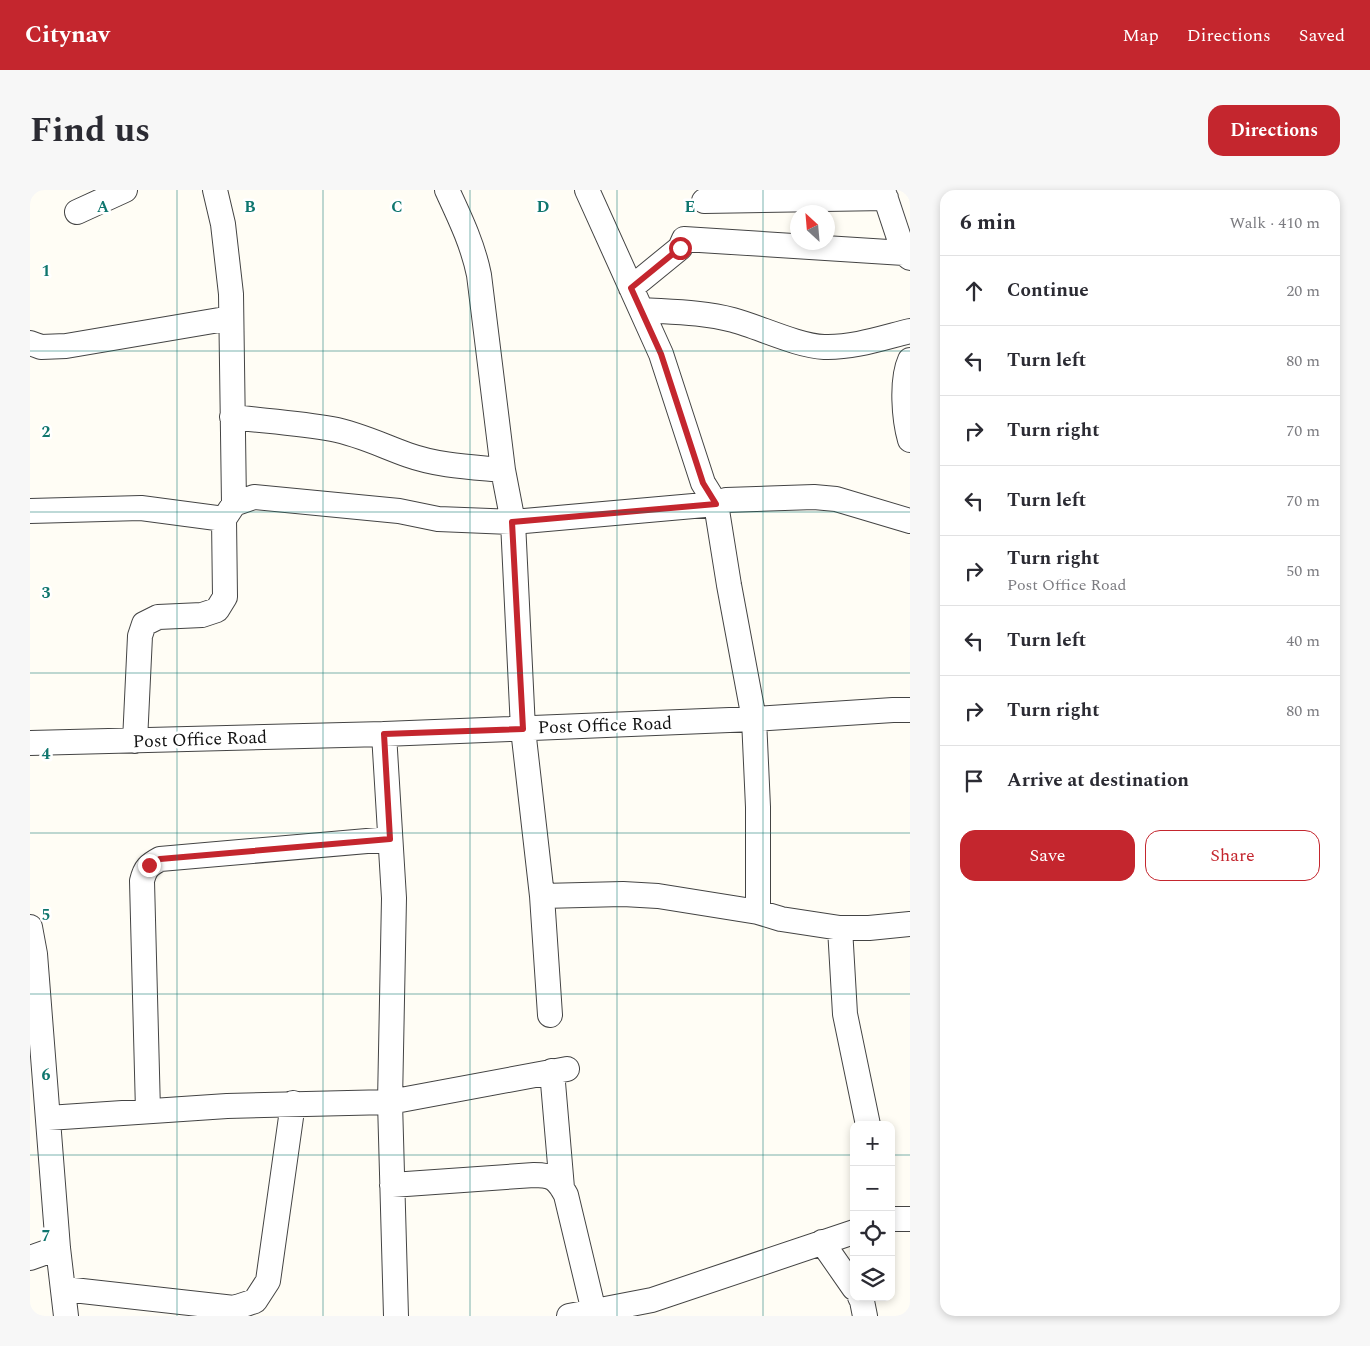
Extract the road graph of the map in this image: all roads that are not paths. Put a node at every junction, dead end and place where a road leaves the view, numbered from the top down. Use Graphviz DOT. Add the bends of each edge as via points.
graph roads {
  1 [pos="125,190"];
  2 [pos="214,190"];
  3 [pos="447,190"];
  4 [pos="884,194"];
  5 [pos="593,195"];
  6 [pos="704,201"];
  7 [pos="77,212"];
  8 [pos="907,255"];
  9 [pos="631,288"];
  10 [pos="642,310"];
  11 [pos="231,318"];
  12 [pos="910,331"];
  13 [pos="30,343"];
  14 [pos="910,360"];
  15 [pos="232,417"];
  16 [pos="910,440"];
  17 [pos="503,470"];
  18 [pos="716,504"];
  19 [pos="30,511"];
  20 [pos="229,511"];
  21 [pos="910,521"];
  22 [pos="512,522"];
  23 [pos="910,710"];
  24 [pos="754,719"];
  25 [pos="523,729"];
  26 [pos="384,734"];
  27 [pos="135,741"];
  28 [pos="30,743"];
  29 [pos="390,839"];
  30 [pos="542,896"];
  31 [pos="758,912"];
  32 [pos="910,924"];
  33 [pos="30,927"];
  34 [pos="840,928"];
  35 [pos="550,1015"];
  36 [pos="390,1102"];
  37 [pos="293,1103"];
  38 [pos="148,1111"];
  39 [pos="48,1118"];
  40 [pos="867,1121"];
  41 [pos="392,1185"];
  42 [pos="562,1188"];
  43 [pos="895,1219"];
  44 [pos="910,1219"];
  45 [pos="850,1233"];
  46 [pos="822,1242"];
  47 [pos="58,1248"];
  48 [pos="30,1258"];
  49 [pos="850,1282"];
  50 [pos="64,1289"];
  51 [pos="862,1301"];
  52 [pos="594,1314"];
  53 [pos="66,1316"];
  54 [pos="396,1316"];
  55 [pos="568,1316"];
  56 [pos="865,1316"];
  1 -- 7 [label="street"];
  2 -- 11 [label="street" via="223,224"];
  3 -- 17 [label="street" via="475,253"];
  4 -- 6 [label="street"];
  4 -- 8 [label="street"];
  5 -- 9 [label="street"];
  8 -- 9 [label="street" via="684,238 680,248"];
  9 -- 10 [label="street"];
  10 -- 12 [label="street" via="731,320 822,347 849,346"];
  10 -- 18 [label="street" via="661,354 703,483"];
  11 -- 13 [label="street" via="66,346"];
  11 -- 15 [label="street"];
  14 -- 16 [label="street" via="904,406"];
  15 -- 17 [label="street" via="332,429 441,464"];
  15 -- 20 [label="street"];
  17 -- 22 [label="street"];
  18 -- 21 [label="street" via="726,500 814,497 836,499"];
  18 -- 22 [label="street"];
  18 -- 24 [label="street"];
  19 -- 20 [label="street" via="141,508"];
  20 -- 22 [label="street" via="254,498 399,511 438,519"];
  20 -- 27 [label="street" via="225,597 218,610 202,616 158,617 144,624 140,636"];
  22 -- 25 [label="street"];
  23 -- 24 [label="street, Post Office Road"];
  24 -- 25 [label="street, Post Office Road"];
  24 -- 31 [label="street"];
  25 -- 26 [label="street, Post Office Road"];
  25 -- 30 [label="street"];
  26 -- 27 [label="street, Post Office Road"];
  26 -- 29 [label="street"];
  27 -- 28 [label="street, Post Office Road"];
  29 -- 36 [label="street" via="394,898"];
  29 -- 38 [label="street" via="160,859 149,865 142,881"];
  30 -- 31 [label="street" via="658,896"];
  30 -- 35 [label="street"];
  31 -- 34 [label="street"];
  32 -- 34 [label="street"];
  33 -- 39 [label="street"];
  34 -- 40 [label="street" via="845,1014"];
  36 -- 37 [label="street"];
  36 -- 41 [label="street"];
  36 -- 42 [label="street" via="559,1070"];
  37 -- 38 [label="street"];
  37 -- 50 [label="street" via="268,1282 256,1301 234,1308"];
  38 -- 39 [label="street"];
  39 -- 47 [label="street"];
  41 -- 42 [label="street" via="548,1175"];
  41 -- 54 [label="street"];
  42 -- 52 [label="street"];
  43 -- 44 [label="street"];
  45 -- 46 [label="street"];
  46 -- 49 [label="street"];
  46 -- 52 [label="street" via="652,1300"];
  47 -- 48 [label="street"];
  47 -- 50 [label="street"];
  50 -- 53 [label="street"];
  51 -- 56 [label="street"];
  52 -- 55 [label="street"];
}
